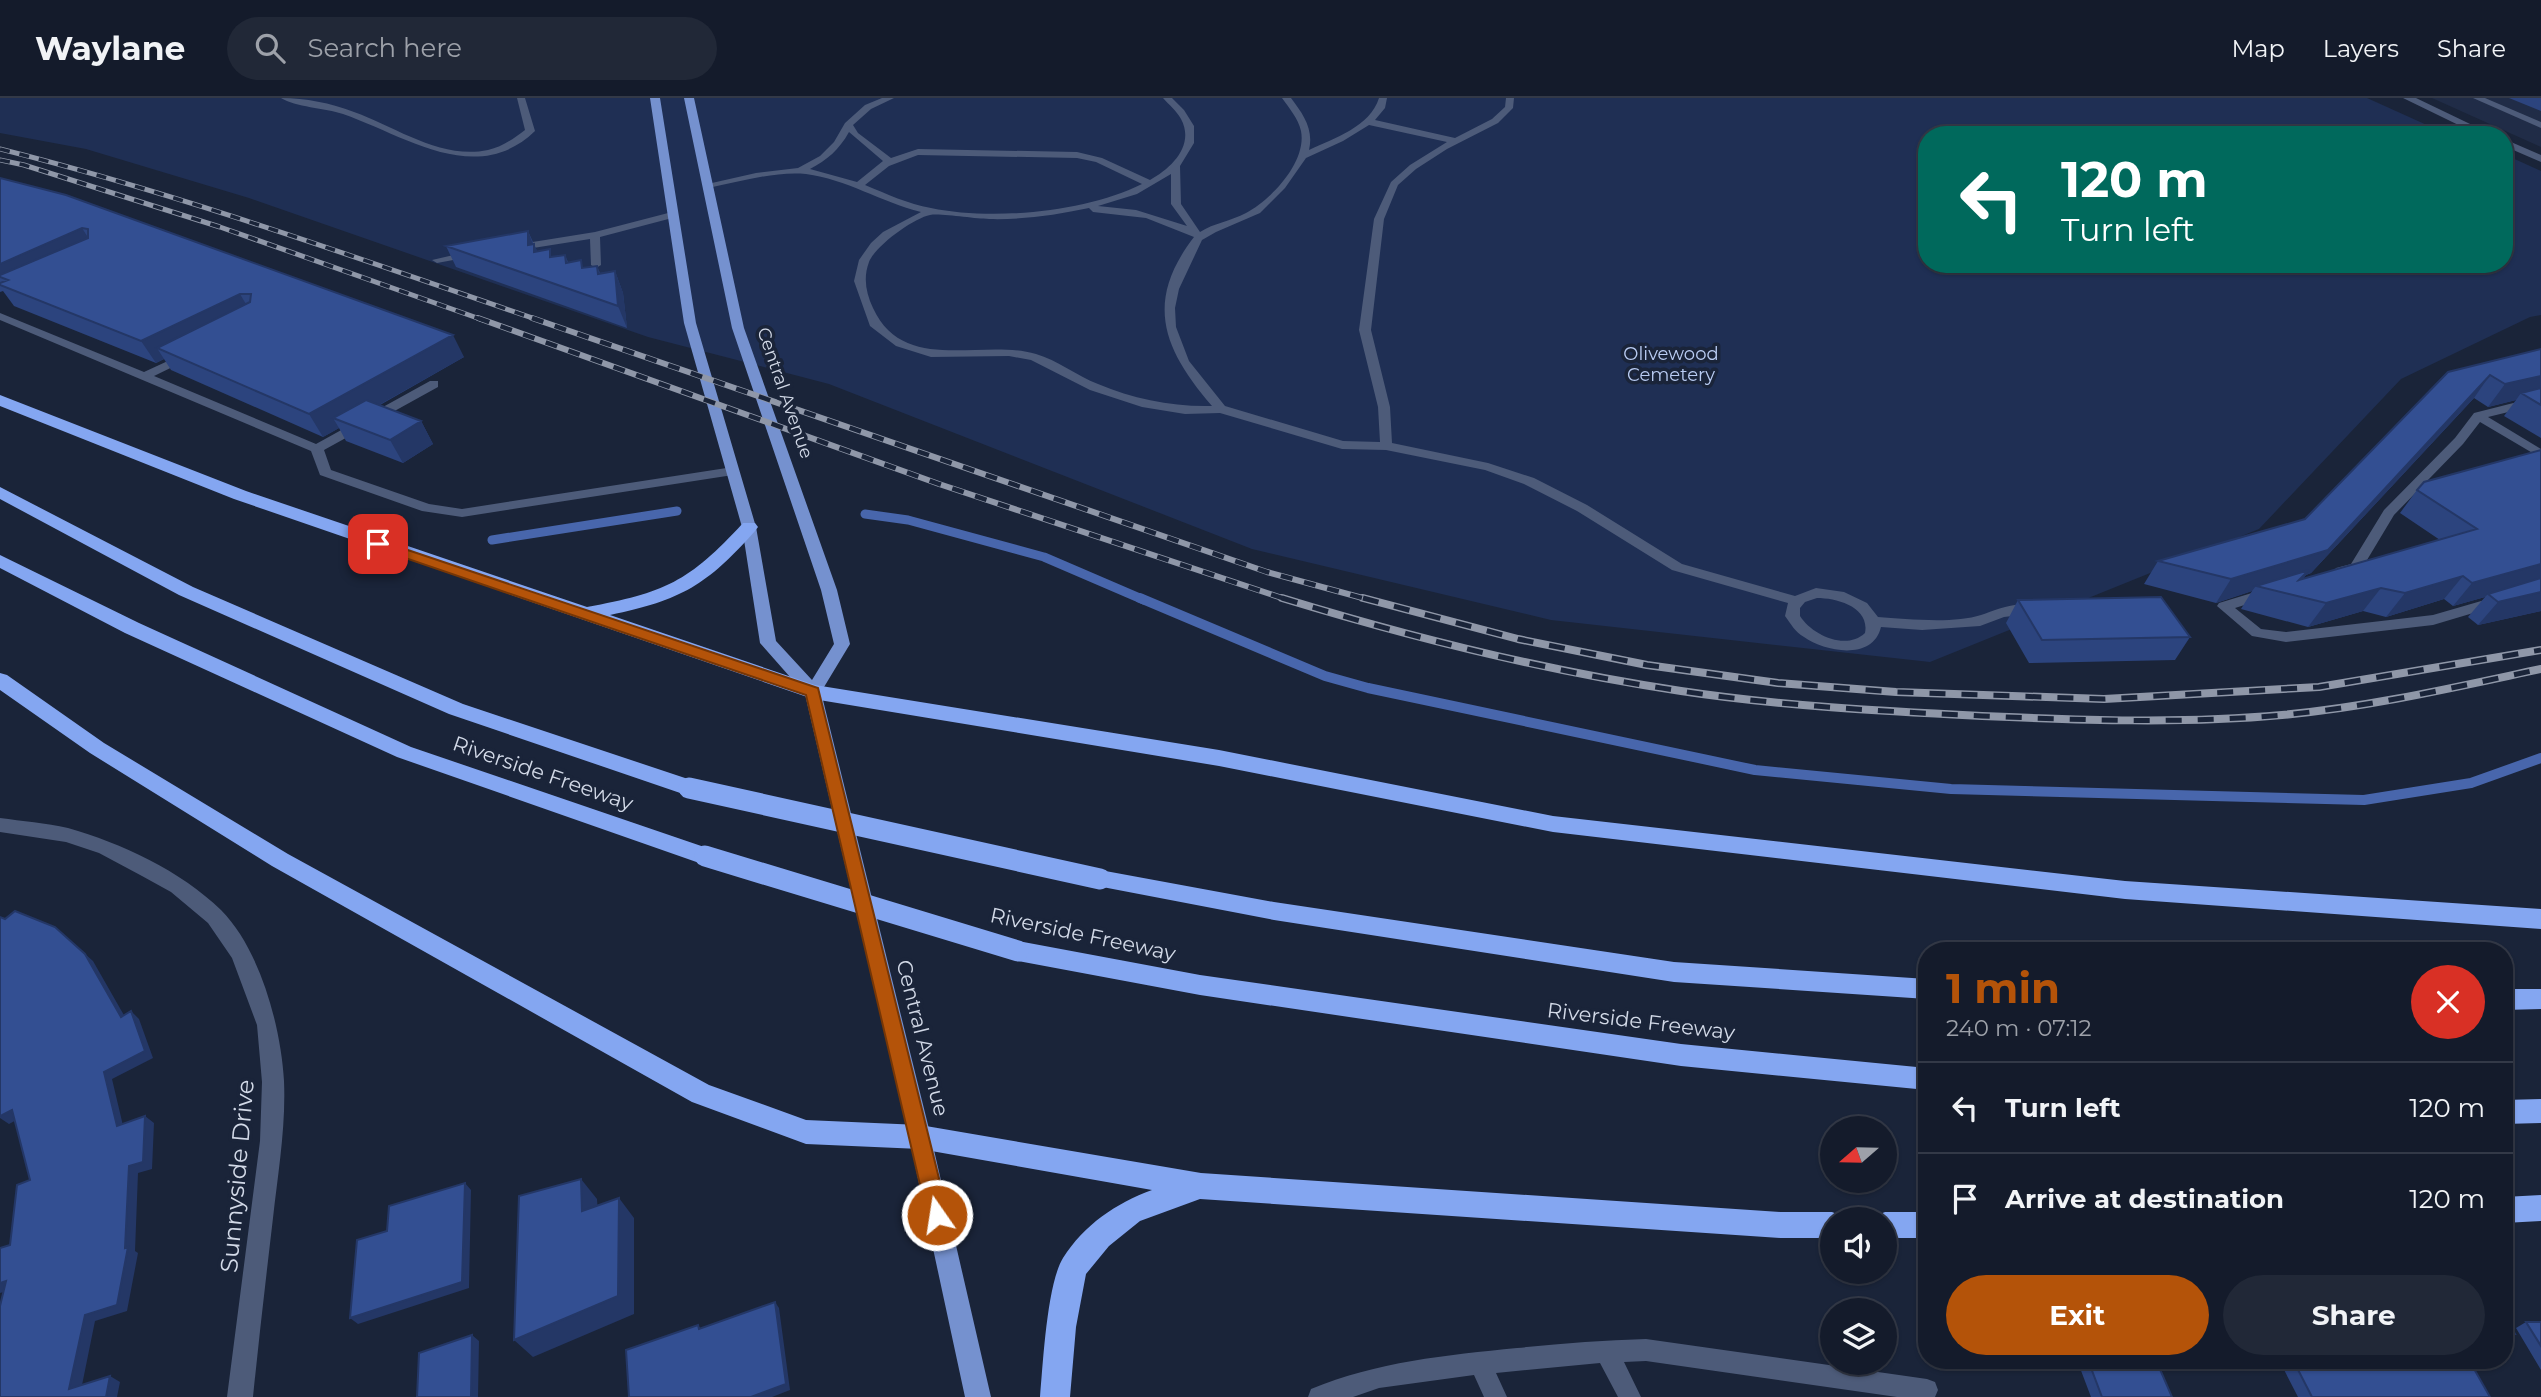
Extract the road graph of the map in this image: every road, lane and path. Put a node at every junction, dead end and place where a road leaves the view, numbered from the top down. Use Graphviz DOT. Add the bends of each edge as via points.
graph roads {
  1 [pos="285,98"];
  2 [pos="521,98"];
  3 [pos="655,98"];
  4 [pos="689,98"];
  5 [pos="888,98"];
  6 [pos="1167,98"];
  7 [pos="1286,98"];
  8 [pos="1384,98"];
  9 [pos="1510,98"];
  10 [pos="2407,98"];
  11 [pos="2477,98"];
  12 [pos="1369,122"];
  13 [pos="848,125"];
  14 [pos="2541,125"];
  15 [pos="2468,126"];
  16 [pos="1457,141"];
  17 [pos="2513,146"];
  18 [pos="1306,155"];
  19 [pos="2541,159"];
  20 [pos="889,161"];
  21 [pos="1176,167"];
  22 [pos="800,171"];
  23 [pos="1149,183"];
  24 [pos="708,185"];
  25 [pos="859,186"];
  26 [pos="930,211"];
  27 [pos="1059,211"];
  28 [pos="672,215"];
  29 [pos="595,235"];
  30 [pos="1201,236"];
  31 [pos="503,250"];
  32 [pos="490,252"];
  33 [pos="437,260"];
  34 [pos="596,265"];
  35 [pos="0,316"];
  36 [pos="202,348"];
  37 [pos="145,376"];
  38 [pos="433,384"];
  39 [pos="0,400"];
  40 [pos="2541,400"];
  41 [pos="1221,409"];
  42 [pos="2478,416"];
  43 [pos="1386,446"];
  44 [pos="317,449"];
  45 [pos="2541,454"];
  46 [pos="733,471"];
  47 [pos="0,492"];
  48 [pos="749,527"];
  49 [pos="0,561"];
  50 [pos="2329,575"];
  51 [pos="2277,590"];
  52 [pos="2505,599"];
  53 [pos="1797,601"];
  54 [pos="2040,610"];
  55 [pos="584,614"];
  56 [pos="1874,622"];
  57 [pos="0,680"];
  58 [pos="813,692"];
  59 [pos="0,825"];
  60 [pos="2541,919"];
  61 [pos="1918,988"];
  62 [pos="2541,999"];
  63 [pos="2513,1000"];
  64 [pos="1918,1078"];
  65 [pos="2541,1111"];
  66 [pos="2513,1112"];
  67 [pos="920,1137"];
  68 [pos="1201,1185"];
  69 [pos="2541,1208"];
  70 [pos="2513,1210"];
  71 [pos="1820,1225"];
  72 [pos="1897,1225"];
  73 [pos="1918,1225"];
  74 [pos="1606,1351"];
  75 [pos="1480,1363"];
  76 [pos="1927,1390"];
  77 [pos="240,1397"];
  78 [pos="978,1397"];
  79 [pos="1055,1397"];
  80 [pos="1319,1397"];
  81 [pos="1496,1397"];
  82 [pos="1630,1397"];
  1 -- 2 [label="lane" via="336,108 441,153 463,155 508,146 530,131"];
  3 -- 28 [label="main road, Central Avenue"];
  4 -- 24 [label="main road, Central Avenue"];
  5 -- 13 [label="lane" via="868,107"];
  6 -- 21 [label="lane" via="1193,135 1188,152"];
  7 -- 18 [label="lane" via="1302,121"];
  8 -- 12 [label="lane"];
  9 -- 16 [label="lane" via="1509,108 1495,121"];
  10 -- 15 [label="street"];
  11 -- 14 [label="lane"];
  12 -- 16 [label="lane"];
  12 -- 18 [label="lane"];
  13 -- 20 [label="lane"];
  13 -- 22 [label="lane" via="823,158"];
  16 -- 43 [label="lane" via="1394,184 1379,219 1365,330 1384,407"];
  17 -- 19 [label="street"];
  18 -- 30 [label="lane" via="1269,201 1248,216"];
  20 -- 23 [label="lane" via="918,152 1077,155"];
  20 -- 25 [label="lane"];
  21 -- 23 [label="lane"];
  21 -- 30 [label="lane" via="1176,204"];
  22 -- 24 [label="lane"];
  22 -- 25 [label="lane"];
  23 -- 27 [label="lane"];
  24 -- 58 [label="main road, Central Avenue" via="738,328 829,590 842,644"];
  25 -- 26 [label="lane"];
  26 -- 27 [label="lane" via="1024,215"];
  26 -- 41 [label="lane" via="875,245 864,260 859,281 876,326 900,344 930,354 1034,356 1094,387 1142,403 1185,410"];
  27 -- 30 [label="lane" via="1126,209"];
  28 -- 29 [label="lane"];
  28 -- 46 [label="main road, Central Avenue" via="690,323"];
  29 -- 31 [label="lane"];
  29 -- 34 [label="lane"];
  30 -- 41 [label="lane" via="1175,280 1170,305 1173,340 1187,370"];
  32 -- 33 [label="lane"];
  35 -- 37 [label="lane"];
  36 -- 37 [label="lane"];
  37 -- 44 [label="lane"];
  38 -- 44 [label="lane"];
  39 -- 55 [label="highway" via="240,495"];
  40 -- 42 [label="lane"];
  41 -- 43 [label="lane" via="1342,445"];
  42 -- 45 [label="lane"];
  42 -- 50 [label="lane" via="2389,513 2356,567"];
  43 -- 53 [label="lane" via="1488,467 1530,481 1677,567"];
  44 -- 46 [label="lane" via="325,472 427,508 462,513"];
  46 -- 48 [label="main road, Central Avenue"];
  47 -- 61 [label="highway, Riverside Freeway, bridge" via="186,591 456,709 689,788 1100,879 1274,911 1674,972"];
  48 -- 55 [label="highway" via="716,564 672,591 644,603"];
  48 -- 58 [label="main road, Central Avenue" via="768,643"];
  49 -- 64 [label="highway, Riverside Freeway, bridge" via="132,628 404,752 705,856 1018,951 1200,985 1681,1055"];
  51 -- 52 [label="lane" via="2224,606 2257,633 2286,637 2433,620"];
  53 -- 56 [label="lane" via="1816,593 1840,596 1862,606"];
  53 -- 56 [label="lane" via="1793,608 1797,626 1818,641 1859,644 1874,631"];
  54 -- 56 [label="lane" via="2002,612 1980,621 1945,624"];
  55 -- 58 [label="highway"];
  57 -- 67 [label="highway" via="97,748 281,860 701,1094 806,1132"];
  58 -- 60 [label="highway" via="1219,758 1553,824 2125,890"];
  58 -- 67 [label="main road, Central Avenue"];
  59 -- 77 [label="street, Sunnyside Drive" via="66,835 139,865 178,887 215,917 241,955 267,1025 273,1082 271,1140"];
  62 -- 63 [label="highway"];
  65 -- 66 [label="highway"];
  67 -- 68 [label="highway"];
  67 -- 78 [label="main road, Central Avenue"];
  68 -- 71 [label="highway"];
  68 -- 79 [label="highway" via="1131,1211 1099,1236 1073,1268 1061,1327"];
  69 -- 70 [label="highway"];
  72 -- 73 [label="highway"];
  74 -- 75 [label="lane"];
  74 -- 76 [label="lane" via="1646,1350"];
  74 -- 82 [label="lane"];
  75 -- 80 [label="lane" via="1379,1377"];
  75 -- 81 [label="lane"];
}
